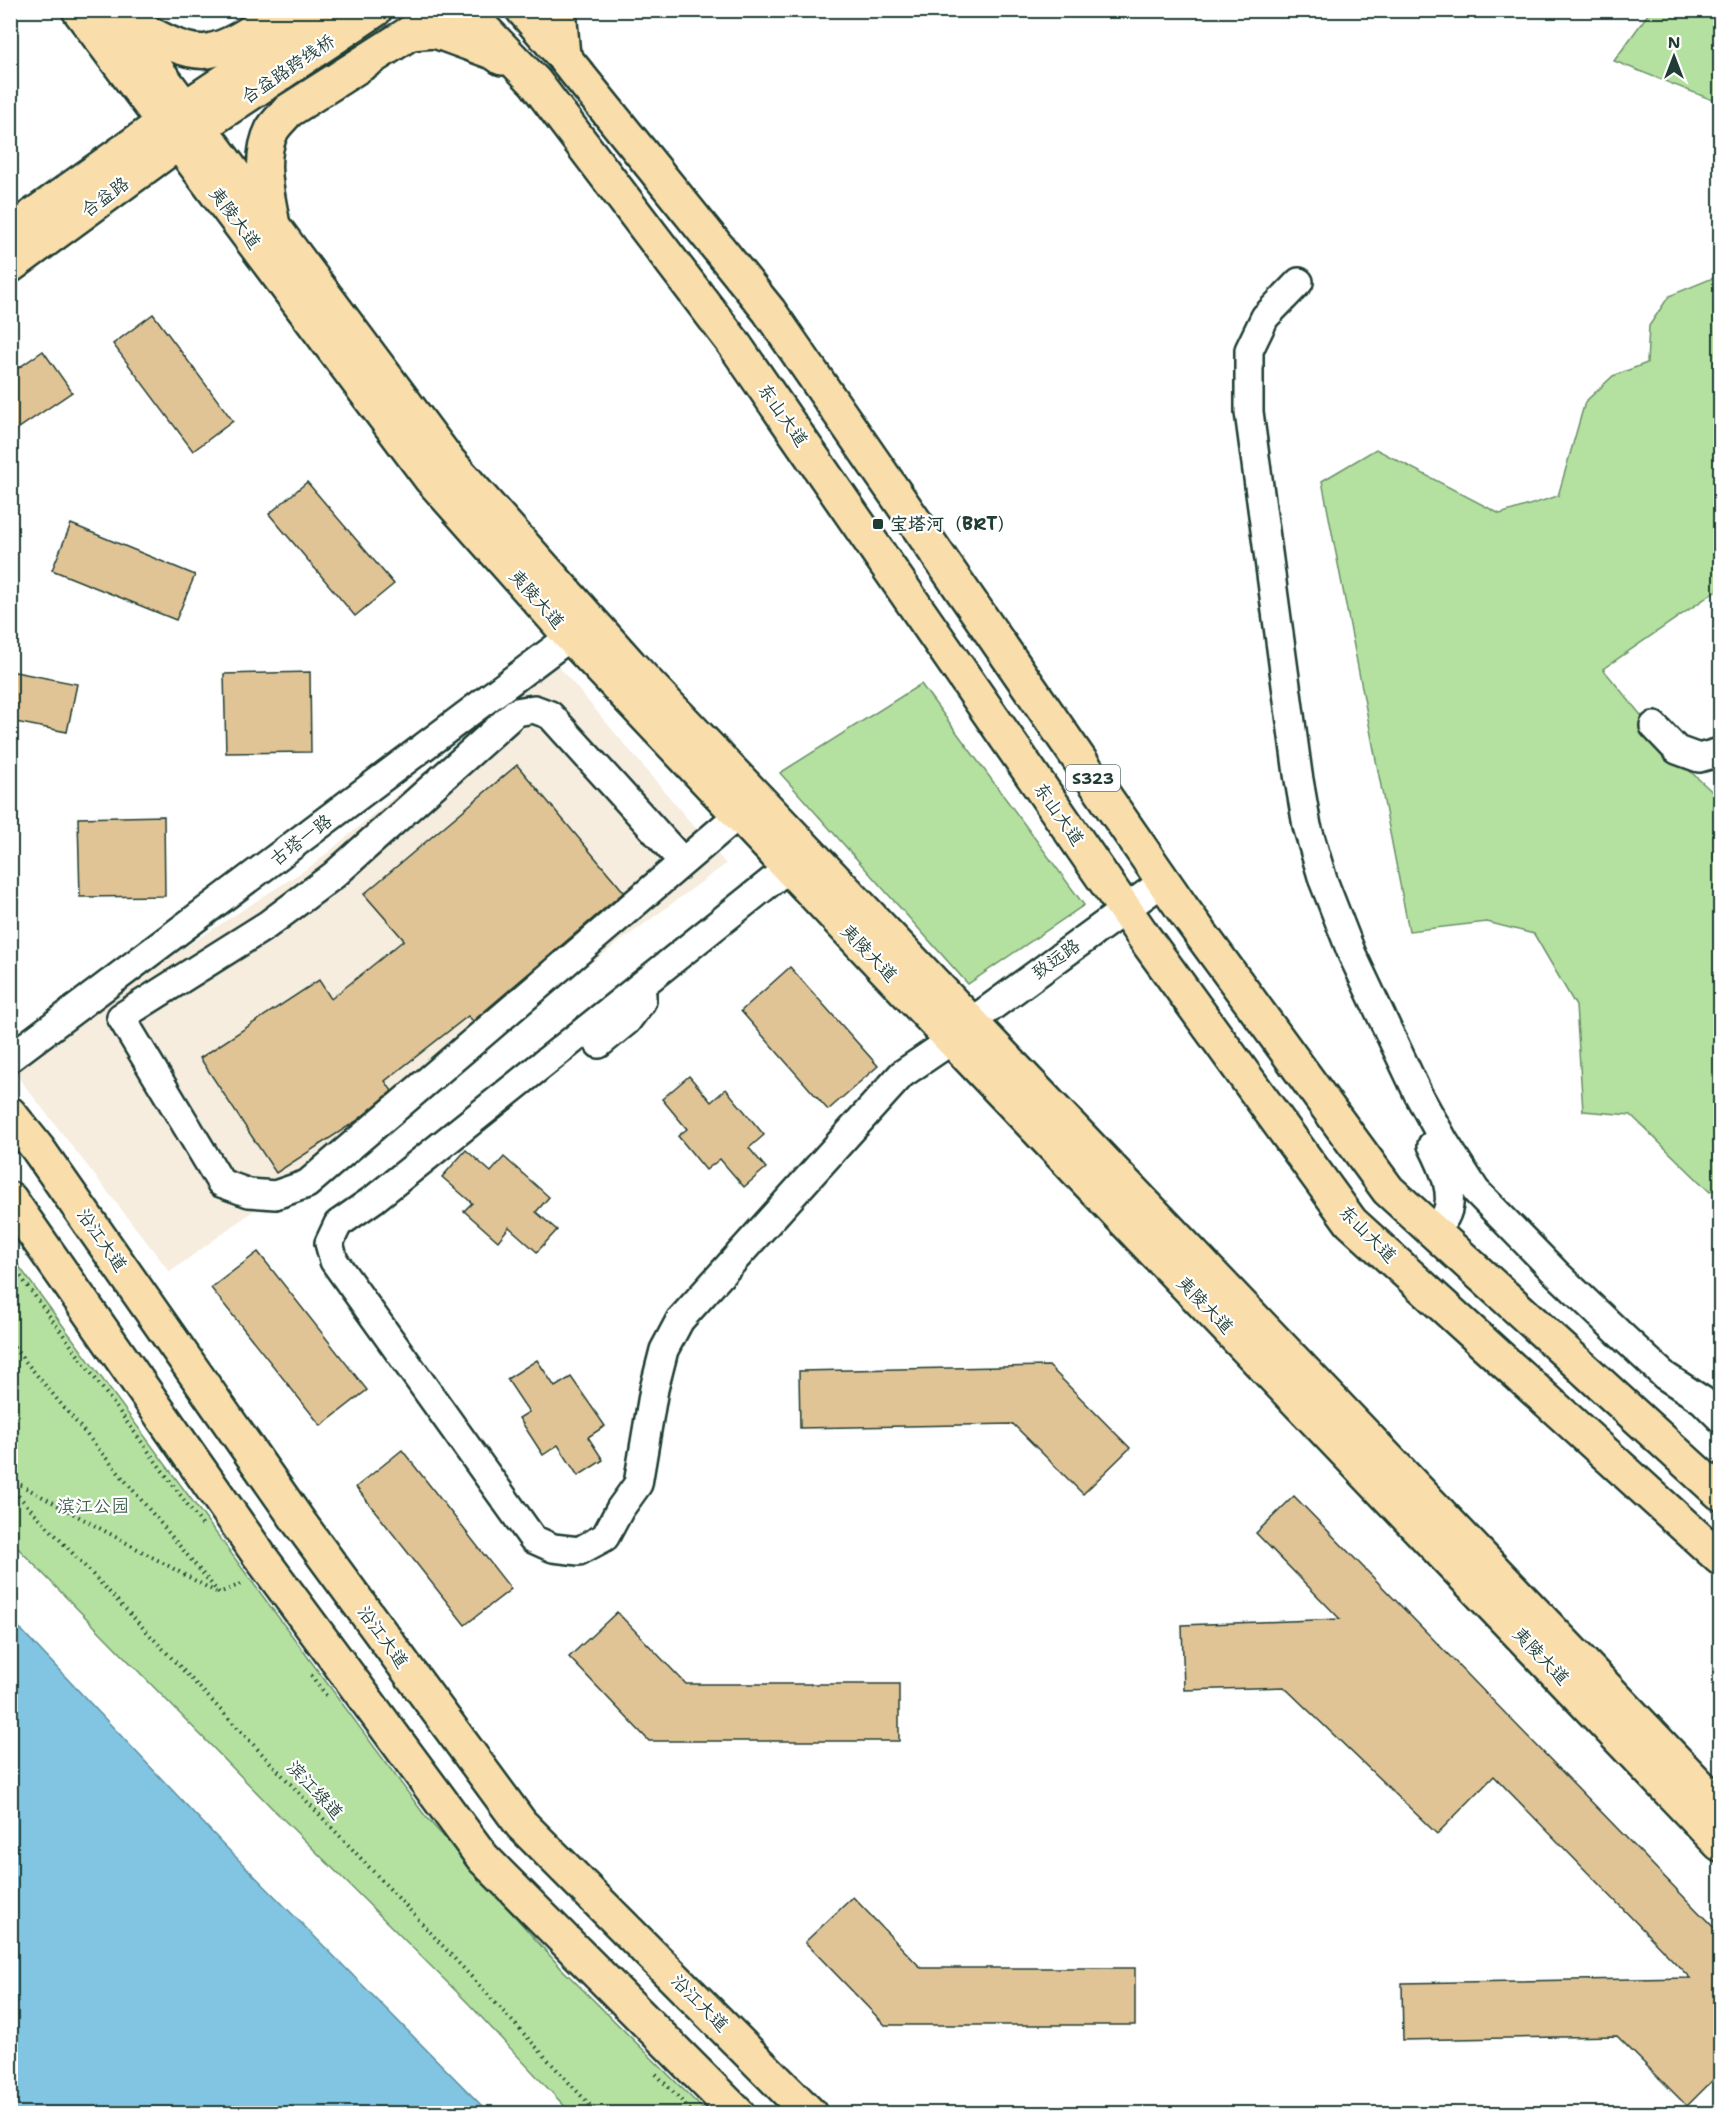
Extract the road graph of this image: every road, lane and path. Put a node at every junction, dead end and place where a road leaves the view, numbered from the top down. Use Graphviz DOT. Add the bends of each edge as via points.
graph roads {
  1 [pos="79,10"];
  2 [pos="113,10"];
  3 [pos="283,10"];
  4 [pos="331,10"];
  5 [pos="375,10"];
  6 [pos="465,10"];
  7 [pos="523,10"];
  8 [pos="559,10"];
  9 [pos="563,56"];
  10 [pos="535,82"];
  11 [pos="182,125"];
  12 [pos="273,225"];
  13 [pos="10,232"];
  14 [pos="10,266"];
  15 [pos="1299,282"];
  16 [pos="581,629"];
  17 [pos="1654,726"];
  18 [pos="1720,752"];
  19 [pos="738,815"];
  20 [pos="683,862"];
  21 [pos="788,868"];
  22 [pos="1164,881"];
  23 [pos="1125,909"];
  24 [pos="641,985"];
  25 [pos="961,1031"];
  26 [pos="599,1044"];
  27 [pos="10,1058"];
  28 [pos="10,1114"];
  29 [pos="1435,1125"];
  30 [pos="10,1199"];
  31 [pos="1434,1232"];
  32 [pos="10,1343"];
  33 [pos="1720,1418"];
  34 [pos="10,1479"];
  35 [pos="10,1487"];
  36 [pos="1720,1493"];
  37 [pos="1720,1558"];
  38 [pos="244,1583"];
  39 [pos="219,1593"];
  40 [pos="1720,1807"];
  41 [pos="1720,1844"];
  42 [pos="598,2114"];
  43 [pos="738,2114"];
  44 [pos="810,2114"];
  1 -- 11 [label="main road, 夷陵大道"];
  2 -- 3 [label="main road" via="151,36 194,51 209,51 241,38"];
  2 -- 11 [label="main road, 夷陵大道"];
  4 -- 11 [label="main road, 合益路跨线桥"];
  5 -- 11 [label="main road, 合益路跨线桥"];
  6 -- 10 [label="main road, 东山大道"];
  7 -- 9 [label="main road, S323"];
  8 -- 9 [label="main road"];
  9 -- 22 [label="main road, S323" via="770,311"];
  10 -- 12 [label="main road" via="495,53 435,31 410,33 288,111 273,129 264,174"];
  10 -- 23 [label="main road, 东山大道" via="732,341"];
  11 -- 12 [label="main road, 夷陵大道"];
  11 -- 13 [label="main road, 合益路"];
  11 -- 14 [label="main road, 合益路"];
  11 -- 16 [label="main road, 夷陵大道" via="430,479"];
  12 -- 16 [label="main road, 夷陵大道" via="450,463"];
  15 -- 29 [label="street" via="1265,317 1249,350 1250,412 1306,826 1352,954"];
  16 -- 19 [label="main road, 夷陵大道"];
  16 -- 25 [label="main road, 夷陵大道" via="630,664"];
  16 -- 27 [label="street, 古塔一路"];
  17 -- 18 [label="street" via="1677,750 1699,758"];
  19 -- 20 [label="street"];
  19 -- 21 [label="main road, 夷陵大道"];
  20 -- 20 [label="street" via="307,1184 275,1196 249,1193 221,1183 121,1017 267,925 334,875 516,712 534,710 550,715"];
  21 -- 24 [label="street, 致远路"];
  21 -- 25 [label="main road, 夷陵大道"];
  22 -- 23 [label="street, 致远路"];
  22 -- 31 [label="main road, S323" via="1388,1190"];
  23 -- 25 [label="street, 致远路"];
  23 -- 37 [label="main road, 东山大道" via="1351,1222"];
  24 -- 25 [label="street, 致远路" via="338,1224 329,1243 334,1262 533,1539 554,1548 579,1551 605,1537 638,1484 656,1379 664,1350 680,1320 902,1074"];
  24 -- 26 [label="street" via="642,1001 627,1021"];
  25 -- 40 [label="main road, 夷陵大道"];
  25 -- 41 [label="main road, 夷陵大道"];
  28 -- 44 [label="main road, 沿江大道" via="299,1522 522,1824"];
  29 -- 31 [label="street" via="1430,1131 1430,1143 1449,1192 1446,1215"];
  29 -- 33 [label="street" via="1476,1191 1622,1336 1665,1376 1702,1400"];
  30 -- 43 [label="main road" via="259,1555 483,1858"];
  31 -- 36 [label="main road, S323"];
  32 -- 39 [label="path"];
  34 -- 39 [label="path"];
  35 -- 42 [label="path, 滨江绿道"];
  38 -- 39 [label="path"];
}
